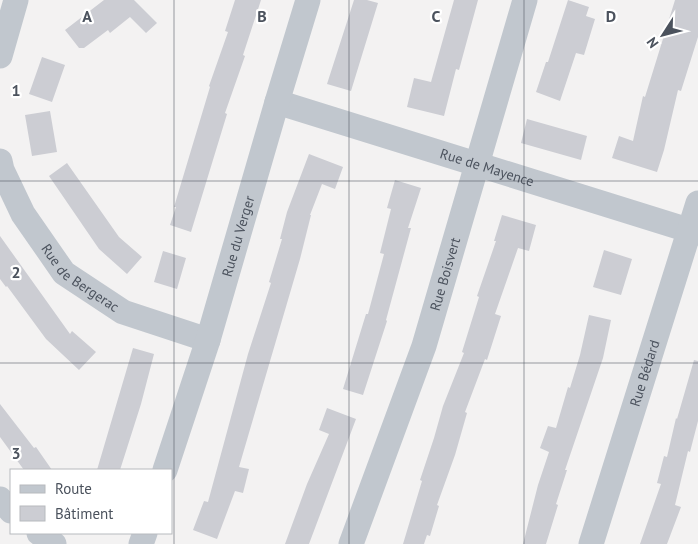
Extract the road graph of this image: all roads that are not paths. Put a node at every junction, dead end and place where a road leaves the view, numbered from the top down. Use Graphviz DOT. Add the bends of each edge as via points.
graph roads {
  1 [pos="16,0"];
  2 [pos="308,0"];
  3 [pos="525,0"];
  4 [pos="0,56"];
  5 [pos="276,102"];
  6 [pos="0,161"];
  7 [pos="476,164"];
  8 [pos="698,203"];
  9 [pos="694,232"];
  10 [pos="208,340"];
  11 [pos="165,469"];
  12 [pos="0,499"];
  13 [pos="10,511"];
  14 [pos="40,534"];
  15 [pos="54,544"];
  16 [pos="351,544"];
  17 [pos="591,544"];
  1 -- 4 [label="street"];
  2 -- 5 [label="street, Rue du Verger"];
  3 -- 7 [label="street, Rue Boisvert"];
  5 -- 7 [label="street, Rue de Mayence"];
  5 -- 10 [label="street, Rue du Verger"];
  6 -- 10 [label="street, Rue de Bergerac" via="23,214 64,273 123,312"];
  7 -- 9 [label="street, Rue de Mayence"];
  7 -- 16 [label="street, Rue Boisvert" via="424,346"];
  8 -- 9 [label="street, Rue Bédard"];
  9 -- 17 [label="street, Rue Bédard"];
  10 -- 11 [label="street, Rue du Verger"];
  12 -- 13 [label="street"];
  14 -- 15 [label="street"];
}
